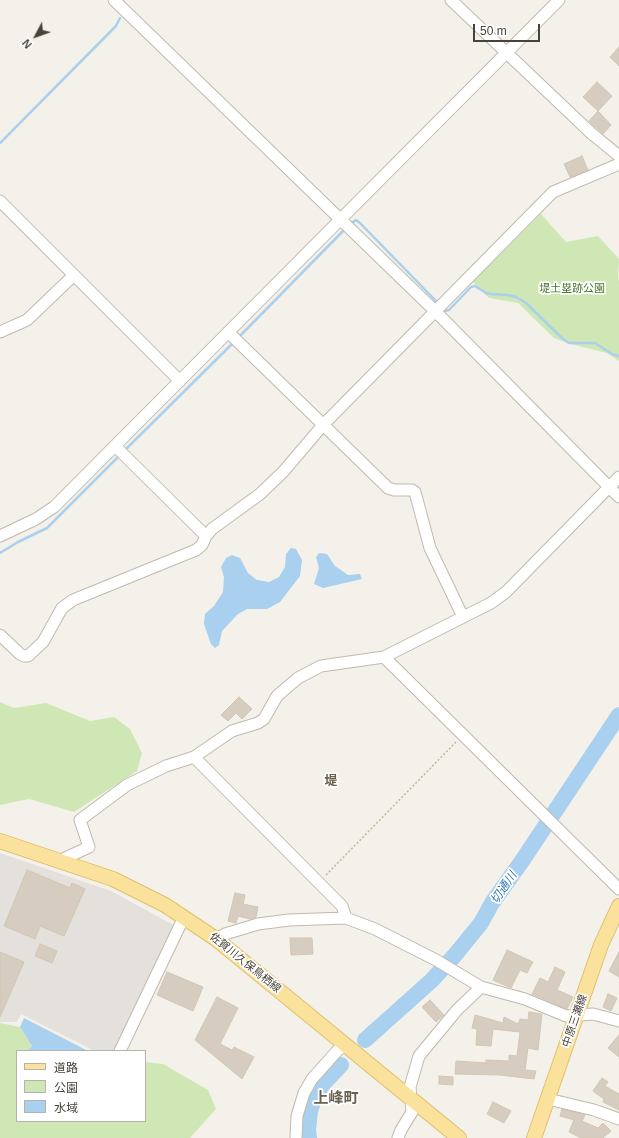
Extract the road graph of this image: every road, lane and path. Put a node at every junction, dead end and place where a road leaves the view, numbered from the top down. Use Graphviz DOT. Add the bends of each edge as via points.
graph roads {
  1 [pos="114,0"];
  2 [pos="451,0"];
  3 [pos="559,0"];
  4 [pos="507,52"];
  5 [pos="619,156"];
  6 [pos="619,164"];
  7 [pos="0,201"];
  8 [pos="340,220"];
  9 [pos="74,276"];
  10 [pos="435,311"];
  11 [pos="0,332"];
  12 [pos="228,332"];
  13 [pos="180,381"];
  14 [pos="323,424"];
  15 [pos="115,446"];
  16 [pos="619,477"];
  17 [pos="609,487"];
  18 [pos="619,497"];
  19 [pos="0,536"];
  20 [pos="206,536"];
  21 [pos="463,617"];
  22 [pos="0,635"];
  23 [pos="384,657"];
  24 [pos="463,735"];
  25 [pos="194,757"];
  26 [pos="0,841"];
  27 [pos="59,861"];
  28 [pos="319,882"];
  29 [pos="619,889"];
  30 [pos="619,906"];
  31 [pos="184,917"];
  32 [pos="346,918"];
  33 [pos="216,938"];
  34 [pos="481,987"];
  35 [pos="576,1015"];
  36 [pos="619,1021"];
  37 [pos="346,1045"];
  38 [pos="120,1050"];
  39 [pos="411,1098"];
  40 [pos="548,1099"];
  41 [pos="619,1119"];
  42 [pos="296,1138"];
  43 [pos="398,1138"];
  44 [pos="459,1138"];
  45 [pos="534,1138"];
  1 -- 8 [label="street"];
  2 -- 4 [label="street"];
  3 -- 4 [label="street"];
  4 -- 5 [label="street" via="591,133"];
  4 -- 8 [label="street"];
  6 -- 10 [label="street" via="552,192"];
  7 -- 9 [label="street"];
  8 -- 10 [label="street"];
  8 -- 12 [label="street"];
  9 -- 11 [label="street" via="27,320"];
  9 -- 13 [label="street"];
  10 -- 14 [label="street"];
  10 -- 17 [label="street"];
  12 -- 13 [label="street"];
  12 -- 14 [label="street"];
  13 -- 15 [label="street"];
  14 -- 20 [label="street" via="272,483"];
  14 -- 21 [label="street" via="388,488 415,492 430,548"];
  15 -- 19 [label="street" via="50,510"];
  15 -- 20 [label="street"];
  16 -- 17 [label="street"];
  17 -- 18 [label="street"];
  17 -- 21 [label="street" via="506,592"];
  20 -- 22 [label="street" via="196,550 73,600 62,608 43,642 28,656 20,654"];
  21 -- 23 [label="street"];
  23 -- 24 [label="street"];
  23 -- 25 [label="street" via="321,666 298,678 277,696 264,719 232,731"];
  24 -- 28 [label="path"];
  24 -- 29 [label="street"];
  25 -- 27 [label="street" via="166,766 127,785 80,820 90,847"];
  25 -- 28 [label="street"];
  26 -- 27 [label="main road, 佐賀川久保鳥栖線"];
  27 -- 31 [label="main road, 佐賀川久保鳥栖線" via="113,879"];
  28 -- 32 [label="street" via="342,906"];
  30 -- 35 [label="main road, 中原三瀬線" via="601,945"];
  31 -- 33 [label="main road, 佐賀川久保鳥栖線"];
  31 -- 38 [label="street"];
  32 -- 33 [label="street" via="258,924"];
  32 -- 34 [label="street" via="375,929 436,960"];
  33 -- 37 [label="main road, 佐賀川久保鳥栖線"];
  34 -- 35 [label="street" via="525,999 566,1016"];
  34 -- 39 [label="street" via="457,1010 419,1056 410,1087"];
  35 -- 36 [label="street" via="593,1014"];
  35 -- 40 [label="main road, 中原三瀬線"];
  37 -- 39 [label="main road, 佐賀川久保鳥栖線"];
  37 -- 42 [label="street" via="338,1050 312,1079 304,1093 297,1116"];
  39 -- 43 [label="street" via="412,1112"];
  39 -- 44 [label="main road, 佐賀川久保鳥栖線"];
  40 -- 41 [label="street"];
  40 -- 45 [label="main road, 中原三瀬線"];
}
